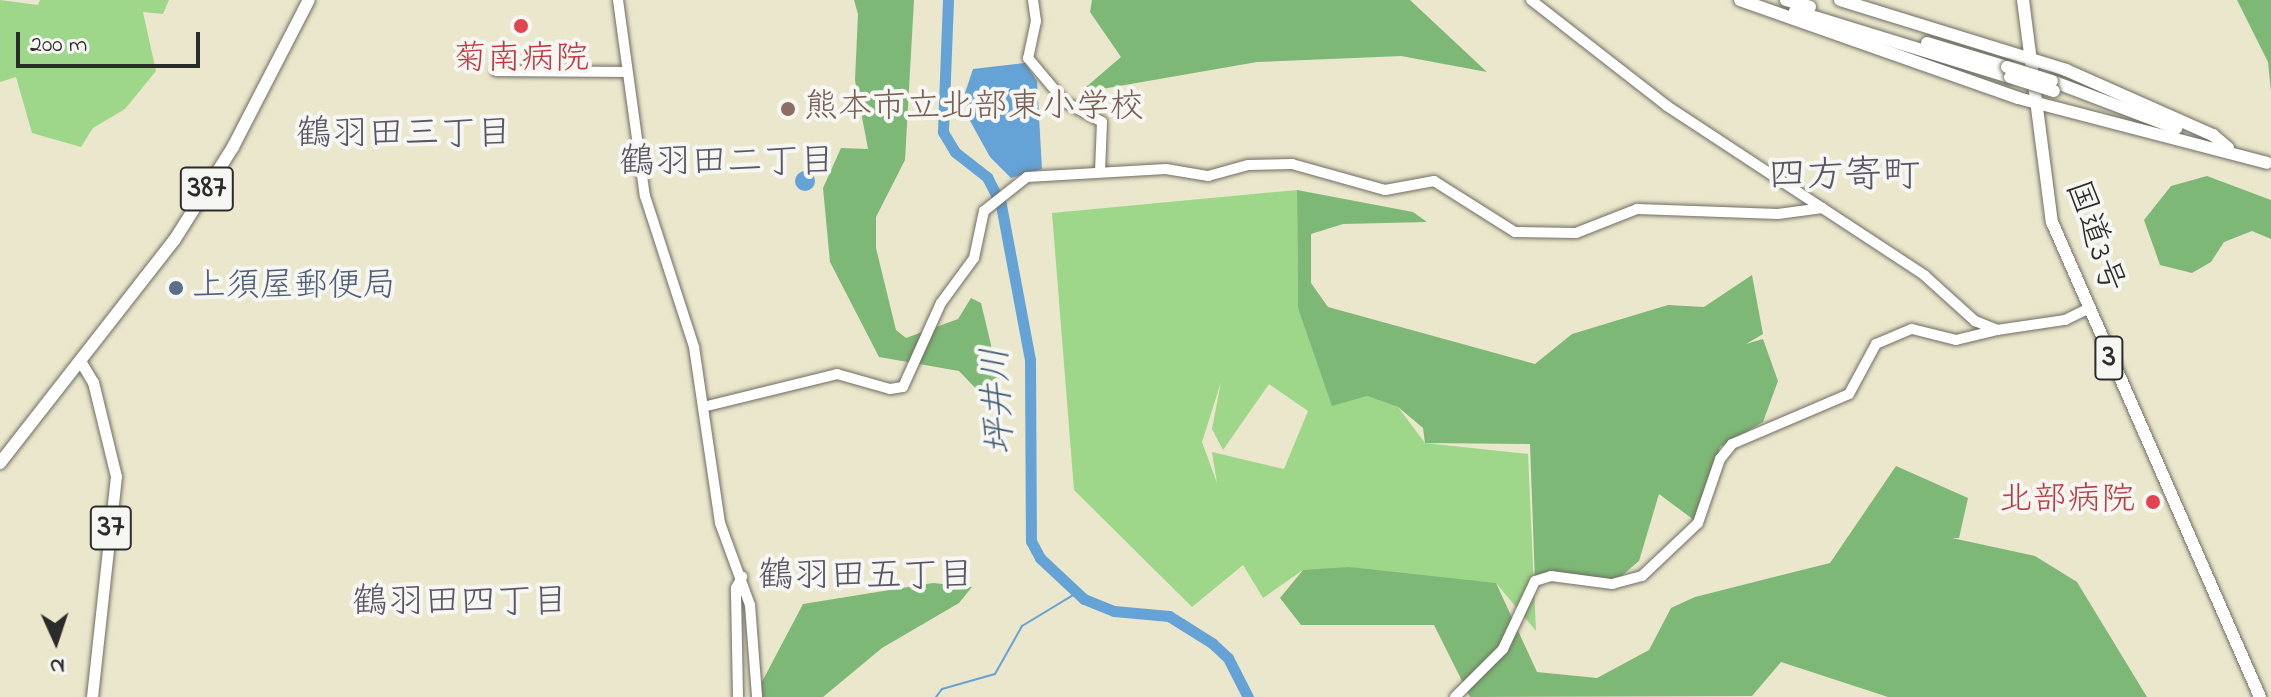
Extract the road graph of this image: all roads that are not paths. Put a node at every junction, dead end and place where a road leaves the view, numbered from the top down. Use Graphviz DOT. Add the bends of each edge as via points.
graph roads {
  1 [pos="309,0"];
  2 [pos="618,0"];
  3 [pos="1033,0"];
  4 [pos="1531,0"];
  5 [pos="1740,0"];
  6 [pos="1760,0"];
  7 [pos="1786,0"];
  8 [pos="1840,0"];
  9 [pos="2023,0"];
  10 [pos="2028,56"];
  11 [pos="496,71"];
  12 [pos="626,72"];
  13 [pos="2009,72"];
  14 [pos="2033,101"];
  15 [pos="2228,148"];
  16 [pos="2269,164"];
  17 [pos="1100,172"];
  18 [pos="1823,208"];
  19 [pos="2088,309"];
  20 [pos="1997,330"];
  21 [pos="82,364"];
  22 [pos="703,407"];
  23 [pos="0,463"];
  24 [pos="742,577"];
  25 [pos="92,697"];
  26 [pos="738,697"];
  27 [pos="757,697"];
  28 [pos="1455,697"];
  29 [pos="2260,697"];
  1 -- 21 [label="highway, 387" via="233,147 149,277"];
  2 -- 12 [label="street"];
  3 -- 17 [label="street" via="1036,21 1028,58 1065,102 1102,122"];
  4 -- 18 [label="street" via="1629,79"];
  5 -- 14 [label="highway"];
  6 -- 13 [label="highway"];
  7 -- 13 [label="highway"];
  8 -- 10 [label="highway"];
  9 -- 10 [label="highway, 国道3号 / 3"];
  10 -- 14 [label="highway, 国道3号 / 3"];
  10 -- 15 [label="highway" via="2213,135"];
  11 -- 12 [label="street"];
  12 -- 22 [label="street" via="645,196 694,347"];
  13 -- 15 [label="highway, bridge"];
  14 -- 16 [label="highway"];
  14 -- 19 [label="highway, 国道3号 / 3" via="2047,204"];
  15 -- 16 [label="highway"];
  17 -- 18 [label="street" via="1179,170 1208,176 1248,165 1292,164 1385,190 1434,181 1515,232 1576,233 1637,209 1778,214"];
  17 -- 22 [label="street" via="1027,177 991,201 980,223 974,258 941,303 903,387 890,389 837,374"];
  18 -- 20 [label="street" via="1924,275 1975,321"];
  19 -- 20 [label="street" via="2065,320"];
  19 -- 29 [label="highway, 国道3号 / 3"];
  20 -- 28 [label="street" via="1956,340 1912,329 1876,344 1849,394 1732,444 1720,459 1698,523 1642,576 1612,584 1551,576 1535,581 1503,649"];
  21 -- 23 [label="highway, 387"];
  21 -- 25 [label="main road, 37" via="93,382 116,476"];
  22 -- 24 [label="street" via="720,523"];
  24 -- 26 [label="street" via="736,588"];
  24 -- 27 [label="street" via="750,605"];
}
